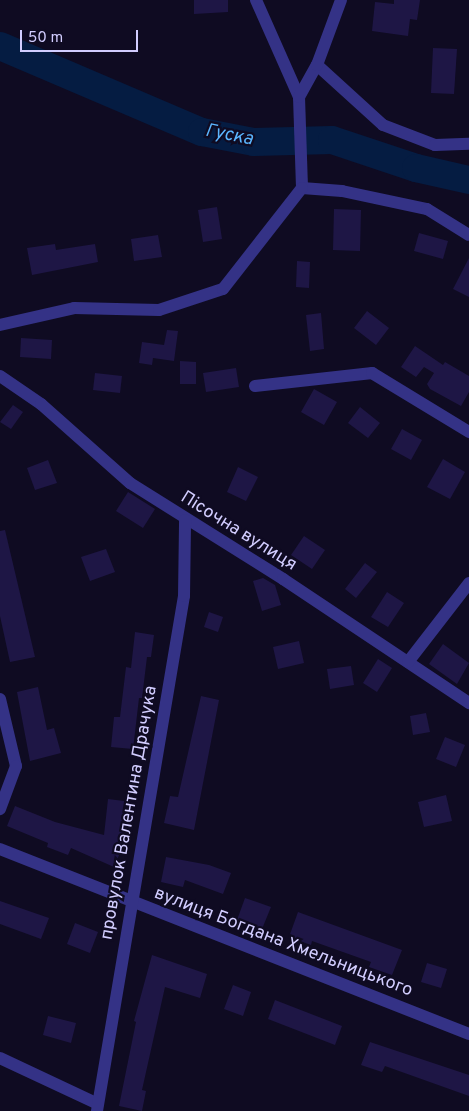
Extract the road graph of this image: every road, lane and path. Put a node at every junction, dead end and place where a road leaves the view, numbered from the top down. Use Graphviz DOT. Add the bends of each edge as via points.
graph roads {
  1 [pos="256,0"];
  2 [pos="341,0"];
  3 [pos="317,65"];
  4 [pos="299,97"];
  5 [pos="469,144"];
  6 [pos="302,188"];
  7 [pos="469,235"];
  8 [pos="0,325"];
  9 [pos="0,376"];
  10 [pos="255,386"];
  11 [pos="469,432"];
  12 [pos="185,520"];
  13 [pos="469,583"];
  14 [pos="408,662"];
  15 [pos="0,700"];
  16 [pos="469,703"];
  17 [pos="0,809"];
  18 [pos="0,850"];
  19 [pos="133,903"];
  20 [pos="469,1034"];
  21 [pos="0,1058"];
  22 [pos="98,1108"];
  1 -- 4 [label="street"];
  2 -- 3 [label="street"];
  3 -- 4 [label="street"];
  3 -- 5 [label="street" via="383,125 435,145"];
  4 -- 6 [label="street"];
  6 -- 7 [label="street" via="342,191 427,209"];
  6 -- 8 [label="street" via="222,289 159,310 74,308"];
  9 -- 12 [label="street, Пісочна вулиця" via="41,404 130,483"];
  10 -- 11 [label="street" via="372,373"];
  12 -- 14 [label="street, Пісочна вулиця" via="283,579"];
  12 -- 19 [label="street, провулок Валентина Драчука" via="184,596"];
  13 -- 14 [label="street"];
  14 -- 16 [label="street, Пісочна вулиця"];
  15 -- 17 [label="street" via="16,766"];
  18 -- 19 [label="street, вулиця Богдана Хмельницького"];
  19 -- 20 [label="street, вулиця Богдана Хмельницького"];
  19 -- 22 [label="street, провулок Валентина Драчука"];
  21 -- 22 [label="street"];
}
